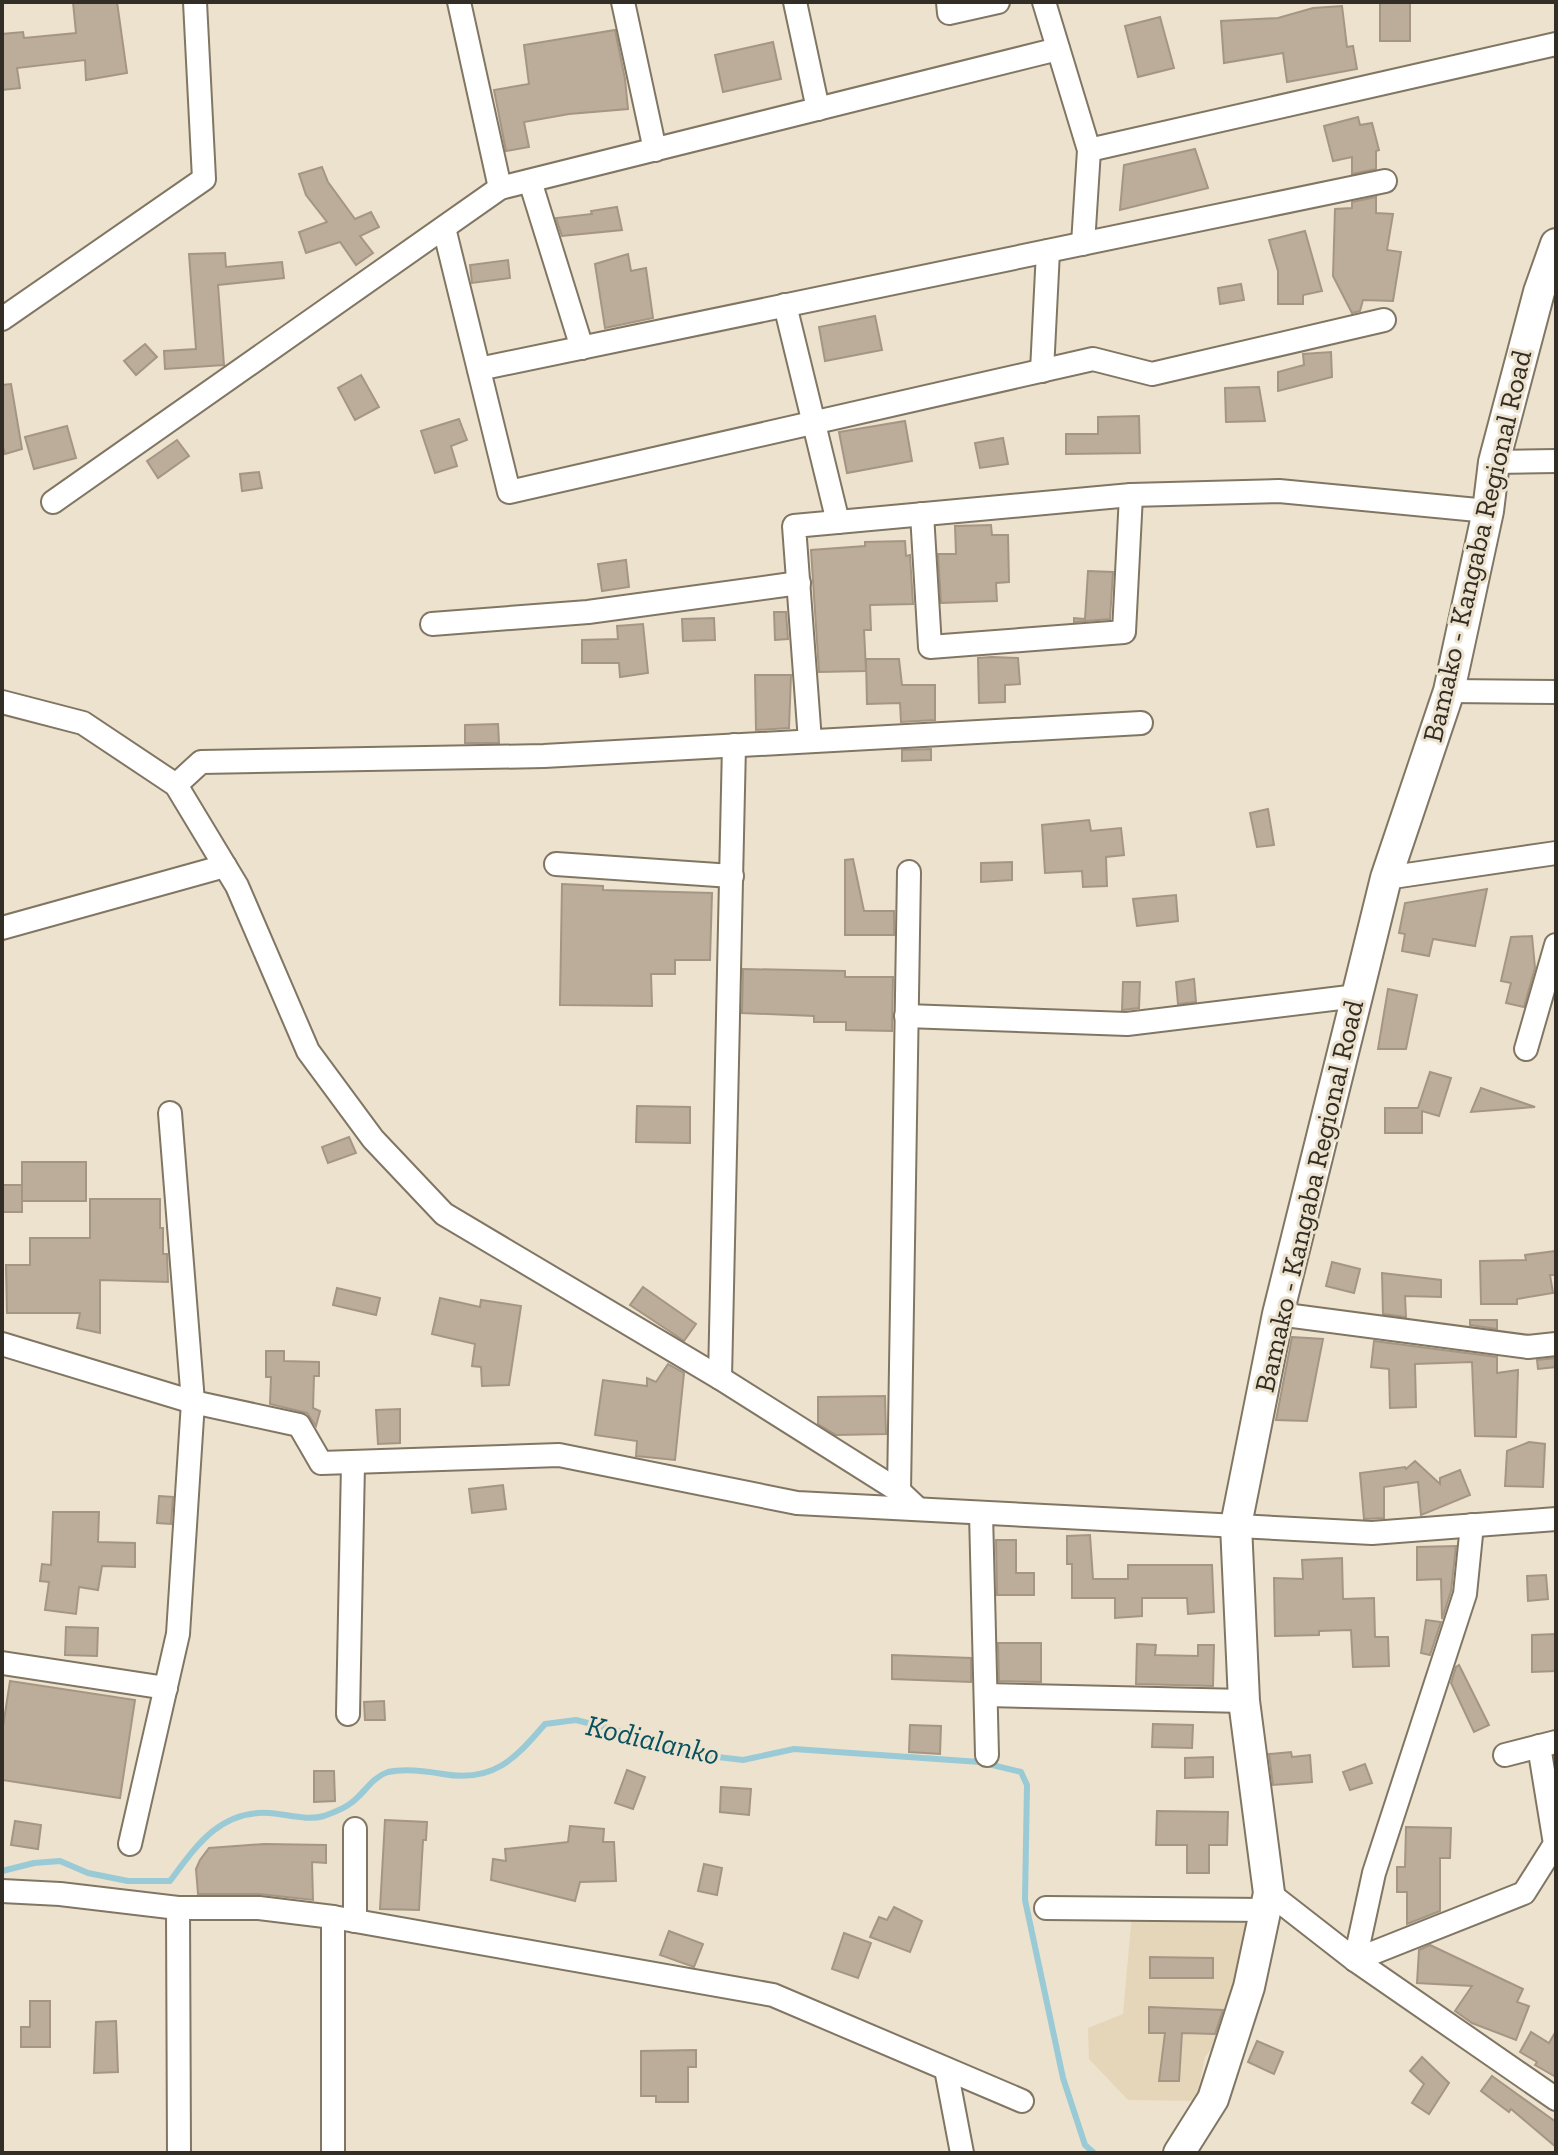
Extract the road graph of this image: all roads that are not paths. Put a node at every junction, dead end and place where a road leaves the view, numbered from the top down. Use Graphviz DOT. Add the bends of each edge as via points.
graph roads {
  1 [pos="195,2"];
  2 [pos="459,2"];
  3 [pos="623,2"];
  4 [pos="795,2"];
  5 [pos="948,2"];
  6 [pos="998,2"];
  7 [pos="1044,2"];
  8 [pos="1556,44"];
  9 [pos="1058,49"];
  10 [pos="818,109"];
  11 [pos="655,150"];
  12 [pos="1089,150"];
  13 [pos="530,181"];
  14 [pos="1385,181"];
  15 [pos="500,188"];
  16 [pos="444,228"];
  17 [pos="1083,244"];
  18 [pos="1556,244"];
  19 [pos="1048,251"];
  20 [pos="1548,292"];
  21 [pos="785,305"];
  22 [pos="2,319"];
  23 [pos="1384,320"];
  24 [pos="582,348"];
  25 [pos="479,369"];
  26 [pos="1042,371"];
  27 [pos="814,423"];
  28 [pos="1556,461"];
  29 [pos="1494,462"];
  30 [pos="1131,495"];
  31 [pos="53,502"];
  32 [pos="1488,511"];
  33 [pos="922,514"];
  34 [pos="838,522"];
  35 [pos="799,583"];
  36 [pos="432,624"];
  37 [pos="1449,691"];
  38 [pos="1556,692"];
  39 [pos="2,702"];
  40 [pos="1141,723"];
  41 [pos="810,741"];
  42 [pos="734,745"];
  43 [pos="176,785"];
  44 [pos="1556,853"];
  45 [pos="556,864"];
  46 [pos="225,866"];
  47 [pos="909,872"];
  48 [pos="732,876"];
  49 [pos="1386,878"];
  50 [pos="2,928"];
  51 [pos="1556,945"];
  52 [pos="1357,996"];
  53 [pos="1546,1012"];
  54 [pos="906,1016"];
  55 [pos="1526,1049"];
  56 [pos="170,1113"];
  57 [pos="1278,1314"];
  58 [pos="2,1344"];
  59 [pos="1556,1344"];
  60 [pos="720,1378"];
  61 [pos="193,1402"];
  62 [pos="353,1464"];
  63 [pos="899,1491"];
  64 [pos="918,1509"];
  65 [pos="981,1513"];
  66 [pos="1556,1519"];
  67 [pos="1236,1525"];
  68 [pos="1472,1525"];
  69 [pos="2,1663"];
  70 [pos="166,1688"];
  71 [pos="986,1695"];
  72 [pos="1244,1701"];
  73 [pos="348,1714"];
  74 [pos="1548,1744"];
  75 [pos="987,1755"];
  76 [pos="1505,1755"];
  77 [pos="355,1829"];
  78 [pos="130,1844"];
  79 [pos="2,1891"];
  80 [pos="1267,1901"];
  81 [pos="178,1908"];
  82 [pos="1046,1908"];
  83 [pos="344,1919"];
  84 [pos="1355,1960"];
  85 [pos="946,2069"];
  86 [pos="1556,2099"];
  87 [pos="1022,2101"];
  88 [pos="179,2153"];
  89 [pos="333,2153"];
  90 [pos="962,2153"];
  91 [pos="1179,2153"];
  1 -- 22 [label="street" via="204,179"];
  2 -- 15 [label="street"];
  3 -- 11 [label="street"];
  4 -- 10 [label="street"];
  5 -- 6 [label="street" via="949,13"];
  7 -- 9 [label="street"];
  8 -- 12 [label="street"];
  9 -- 10 [label="street"];
  9 -- 12 [label="street"];
  10 -- 11 [label="street"];
  11 -- 13 [label="street"];
  12 -- 17 [label="street"];
  13 -- 15 [label="street"];
  13 -- 24 [label="street"];
  14 -- 17 [label="street"];
  15 -- 16 [label="street"];
  16 -- 25 [label="street"];
  16 -- 31 [label="street"];
  17 -- 19 [label="street"];
  18 -- 20 [label="street, Bamako - Kangaba Regional Road"];
  19 -- 21 [label="street"];
  19 -- 26 [label="street"];
  20 -- 29 [label="street, Bamako - Kangaba Regional Road"];
  21 -- 24 [label="street"];
  21 -- 27 [label="street"];
  23 -- 26 [label="street" via="1152,374 1093,359"];
  24 -- 25 [label="street"];
  25 -- 27 [label="street" via="509,492"];
  26 -- 27 [label="street"];
  27 -- 34 [label="street"];
  28 -- 29 [label="street"];
  29 -- 32 [label="street, Bamako - Kangaba Regional Road"];
  30 -- 32 [label="street" via="1279,491"];
  30 -- 33 [label="street"];
  30 -- 33 [label="street" via="1124,632 930,647"];
  32 -- 37 [label="street, Bamako - Kangaba Regional Road"];
  33 -- 34 [label="street"];
  34 -- 35 [label="street" via="794,526"];
  35 -- 36 [label="street" via="588,612"];
  35 -- 41 [label="street"];
  37 -- 38 [label="street"];
  37 -- 49 [label="street, Bamako - Kangaba Regional Road"];
  39 -- 43 [label="street" via="83,723"];
  40 -- 41 [label="street"];
  41 -- 42 [label="street"];
  42 -- 43 [label="street" via="544,756 201,762"];
  42 -- 48 [label="street"];
  43 -- 46 [label="street"];
  44 -- 49 [label="street"];
  45 -- 48 [label="street"];
  46 -- 50 [label="street"];
  46 -- 60 [label="street" via="308,1051 373,1139 444,1214"];
  47 -- 54 [label="street"];
  48 -- 60 [label="street"];
  49 -- 52 [label="street, Bamako - Kangaba Regional Road"];
  51 -- 53 [label="street"];
  52 -- 54 [label="street" via="1127,1024"];
  52 -- 57 [label="street, Bamako - Kangaba Regional Road"];
  53 -- 55 [label="street"];
  54 -- 63 [label="street"];
  56 -- 61 [label="street"];
  57 -- 59 [label="street" via="1528,1347"];
  57 -- 67 [label="street, Bamako - Kangaba Regional Road"];
  58 -- 61 [label="street"];
  60 -- 63 [label="street"];
  61 -- 62 [label="street" via="299,1425 321,1463"];
  61 -- 70 [label="street" via="178,1634"];
  62 -- 64 [label="street" via="559,1455 797,1503"];
  62 -- 73 [label="street"];
  63 -- 64 [label="street"];
  64 -- 65 [label="street"];
  65 -- 67 [label="street"];
  65 -- 71 [label="street"];
  66 -- 68 [label="street"];
  67 -- 68 [label="street" via="1372,1533"];
  67 -- 72 [label="street, Bamako - Kangaba Regional Road"];
  68 -- 84 [label="street" via="1465,1594 1374,1873"];
  69 -- 70 [label="street"];
  70 -- 78 [label="street"];
  71 -- 72 [label="street"];
  71 -- 75 [label="street"];
  72 -- 80 [label="street, Bamako - Kangaba Regional Road"];
  74 -- 76 [label="street"];
  74 -- 84 [label="street" via="1555,1844 1524,1893"];
  77 -- 83 [label="street"];
  79 -- 81 [label="street"];
  80 -- 82 [label="street"];
  80 -- 84 [label="street"];
  80 -- 91 [label="street, Bamako - Kangaba Regional Road" via="1249,1987 1213,2099"];
  81 -- 83 [label="street" via="259,1908"];
  81 -- 88 [label="street"];
  83 -- 85 [label="street" via="773,1995"];
  83 -- 89 [label="street"];
  84 -- 86 [label="street"];
  85 -- 87 [label="street"];
  85 -- 90 [label="street"];
}
